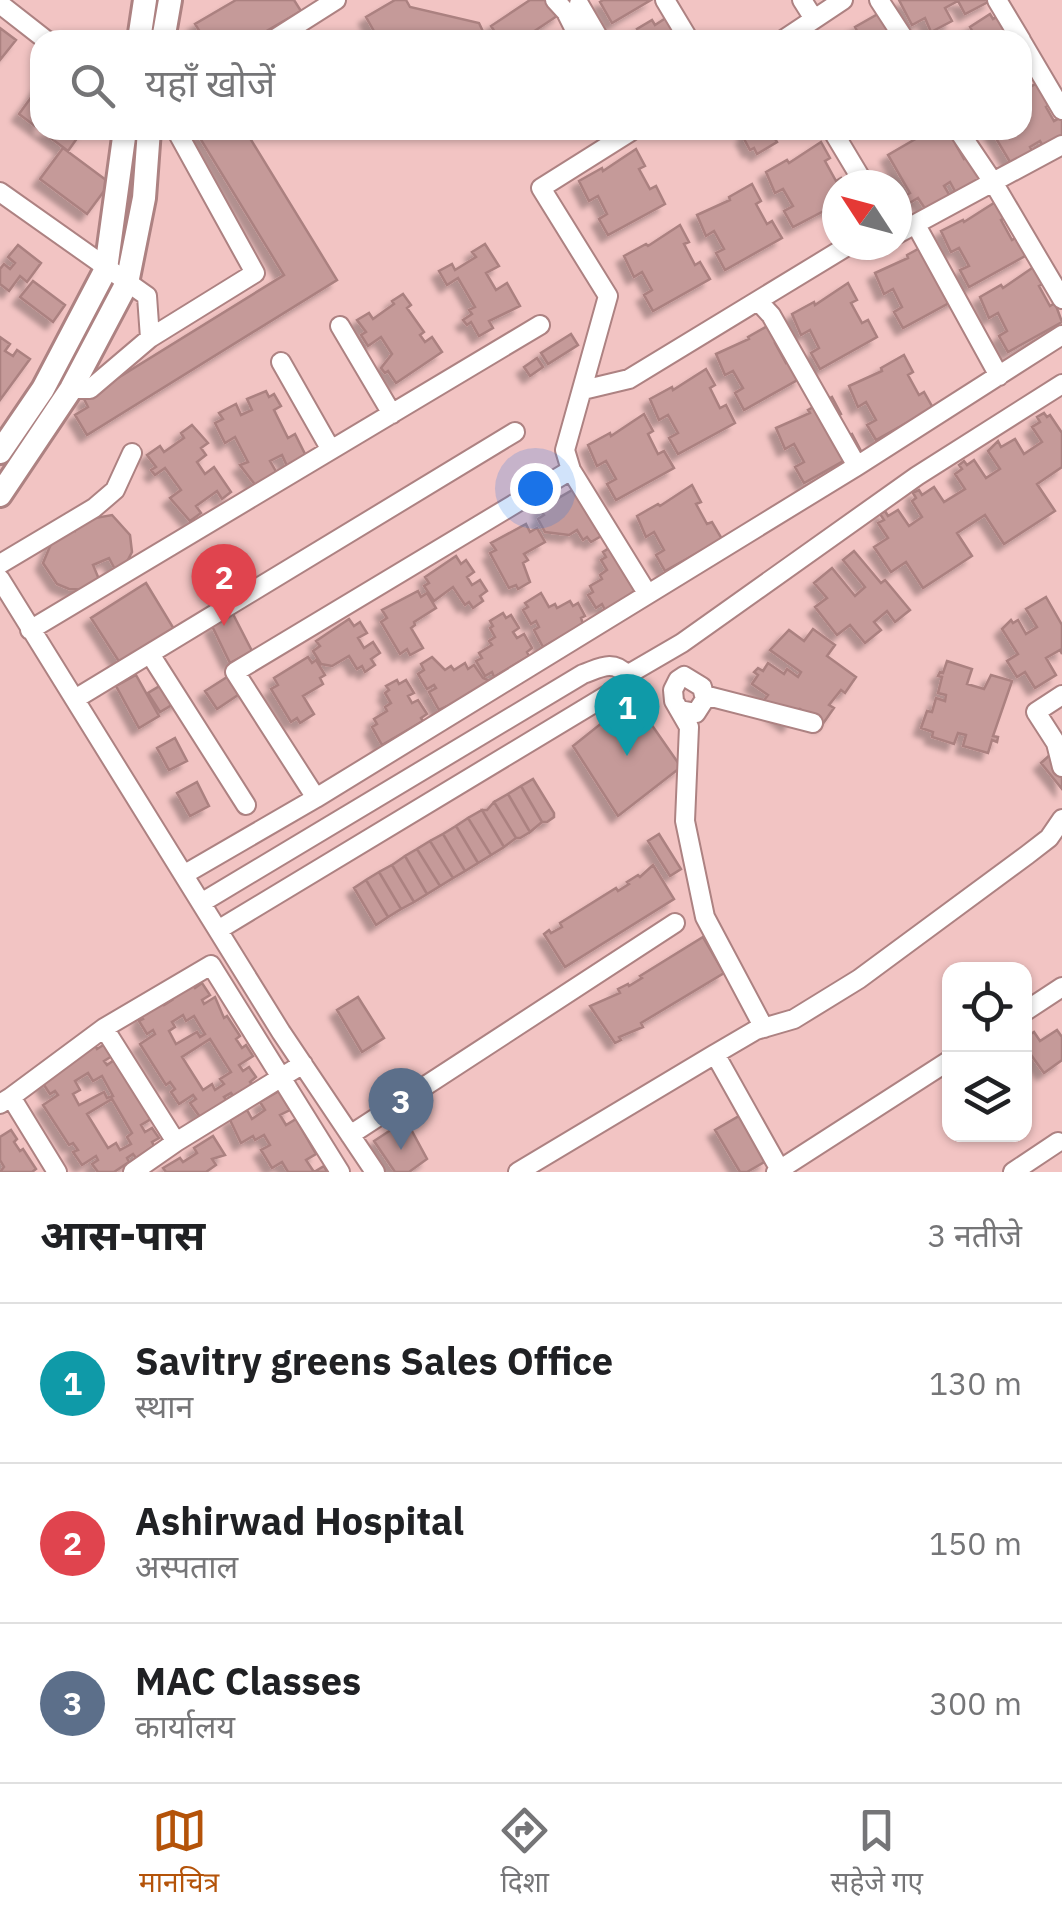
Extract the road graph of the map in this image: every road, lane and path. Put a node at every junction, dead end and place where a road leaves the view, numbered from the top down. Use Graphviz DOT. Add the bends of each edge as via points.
graph roads {
  1 [pos="146,0"];
  2 [pos="170,0"];
  3 [pos="336,0"];
  4 [pos="665,0"];
  5 [pos="802,0"];
  6 [pos="842,0"];
  7 [pos="879,0"];
  8 [pos="997,0"];
  9 [pos="0,4"];
  10 [pos="571,4"];
  11 [pos="814,19"];
  12 [pos="33,30"];
  13 [pos="141,30"];
  14 [pos="165,30"];
  15 [pos="289,30"];
  16 [pos="578,30"];
  17 [pos="592,30"];
  18 [pos="683,30"];
  19 [pos="797,30"];
  20 [pos="898,30"];
  21 [pos="1015,30"];
  22 [pos="1032,60"];
  23 [pos="1062,110"];
  24 [pos="125,140"];
  25 [pos="149,140"];
  26 [pos="181,140"];
  27 [pos="617,140"];
  28 [pos="838,140"];
  29 [pos="965,140"];
  30 [pos="1062,145"];
  31 [pos="857,170"];
  32 [pos="992,182"];
  33 [pos="0,192"];
  34 [pos="916,224"];
  35 [pos="912,226"];
  36 [pos="825,260"];
  37 [pos="106,269"];
  38 [pos="127,283"];
  39 [pos="1062,299"];
  40 [pos="758,302"];
  41 [pos="540,325"];
  42 [pos="340,326"];
  43 [pos="1062,335"];
  44 [pos="150,338"];
  45 [pos="281,362"];
  46 [pos="999,376"];
  47 [pos="1062,384"];
  48 [pos="71,389"];
  49 [pos="582,390"];
  50 [pos="392,414"];
  51 [pos="515,432"];
  52 [pos="2,445"];
  53 [pos="331,450"];
  54 [pos="132,453"];
  55 [pos="857,466"];
  56 [pos="572,470"];
  57 [pos="0,495"];
  58 [pos="0,564"];
  59 [pos="0,579"];
  60 [pos="648,593"];
  61 [pos="30,630"];
  62 [pos="150,654"];
  63 [pos="658,657"];
  64 [pos="626,675"];
  65 [pos="678,680"];
  66 [pos="704,694"];
  67 [pos="1062,695"];
  68 [pos="75,699"];
  69 [pos="680,710"];
  70 [pos="814,723"];
  71 [pos="1062,767"];
  72 [pos="316,798"];
  73 [pos="246,805"];
  74 [pos="1062,819"];
  75 [pos="185,874"];
  76 [pos="201,903"];
  77 [pos="675,924"];
  78 [pos="218,930"];
  79 [pos="1062,988"];
  80 [pos="1032,1007"];
  81 [pos="104,1028"];
  82 [pos="760,1029"];
  83 [pos="715,1054"];
  84 [pos="303,1064"];
  85 [pos="942,1065"];
  86 [pos="280,1079"];
  87 [pos="6,1100"];
  88 [pos="350,1134"];
  89 [pos="176,1142"];
  90 [pos="1058,1142"];
  91 [pos="142,1170"];
  92 [pos="783,1170"];
  93 [pos="57,1172"];
  94 [pos="340,1172"];
  95 [pos="375,1172"];
  96 [pos="518,1172"];
  97 [pos="1013,1172"];
  1 -- 13 [label="main road"];
  2 -- 14 [label="main road"];
  3 -- 15 [label="street"];
  4 -- 18 [label="street"];
  5 -- 11 [label="street"];
  6 -- 11 [label="street"];
  7 -- 20 [label="street"];
  8 -- 21 [label="street"];
  9 -- 12 [label="street"];
  10 -- 16 [label="street"];
  10 -- 17 [label="street"];
  11 -- 19 [label="street"];
  22 -- 23 [label="street"];
  24 -- 37 [label="main road"];
  25 -- 38 [label="main road"];
  26 -- 44 [label="street" via="254,272"];
  27 -- 49 [label="street" via="541,188 608,296"];
  28 -- 31 [label="street"];
  29 -- 32 [label="street"];
  30 -- 32 [label="street"];
  32 -- 34 [label="street"];
  32 -- 39 [label="street"];
  33 -- 37 [label="street"];
  34 -- 35 [label="street"];
  34 -- 46 [label="street"];
  36 -- 40 [label="street"];
  37 -- 38 [label="street"];
  37 -- 52 [label="main road" via="43,389"];
  38 -- 44 [label="street" via="146,296"];
  38 -- 48 [label="main road"];
  40 -- 49 [label="street" via="629,380"];
  40 -- 55 [label="street"];
  41 -- 50 [label="street"];
  42 -- 50 [label="street"];
  43 -- 46 [label="street"];
  44 -- 48 [label="street" via="90,389"];
  45 -- 53 [label="street"];
  46 -- 55 [label="street"];
  47 -- 63 [label="street"];
  48 -- 57 [label="main road"];
  49 -- 56 [label="street" via="565,450"];
  50 -- 53 [label="street"];
  51 -- 62 [label="street"];
  53 -- 61 [label="street"];
  54 -- 58 [label="street" via="115,490"];
  55 -- 60 [label="street"];
  56 -- 60 [label="street"];
  56 -- 72 [label="street" via="235,672"];
  59 -- 61 [label="street"];
  60 -- 72 [label="street"];
  61 -- 68 [label="street"];
  62 -- 68 [label="street"];
  62 -- 73 [label="street"];
  63 -- 64 [label="street"];
  63 -- 65 [label="street"];
  64 -- 76 [label="street" via="612,664 583,674"];
  64 -- 78 [label="street" via="624,685"];
  65 -- 66 [label="street" via="691,679"];
  65 -- 69 [label="street" via="673,690"];
  66 -- 69 [label="street" via="696,712"];
  66 -- 70 [label="street"];
  67 -- 71 [label="street" via="1036,712"];
  68 -- 75 [label="street"];
  69 -- 82 [label="street" via="689,727 686,821 705,917"];
  72 -- 75 [label="street"];
  74 -- 82 [label="street" via="1027,855 859,979 794,1019"];
  75 -- 76 [label="street"];
  76 -- 78 [label="street"];
  77 -- 88 [label="street"];
  78 -- 84 [label="street"];
  79 -- 80 [label="street"];
  81 -- 86 [label="street" via="211,966"];
  81 -- 87 [label="street"];
  81 -- 89 [label="street"];
  82 -- 83 [label="street"];
  83 -- 92 [label="street"];
  83 -- 96 [label="street"];
  84 -- 86 [label="street"];
  84 -- 88 [label="street"];
  85 -- 92 [label="street"];
  86 -- 89 [label="street"];
  86 -- 94 [label="street"];
  87 -- 93 [label="street"];
  88 -- 95 [label="street"];
  89 -- 91 [label="street"];
  90 -- 97 [label="street"];
}
